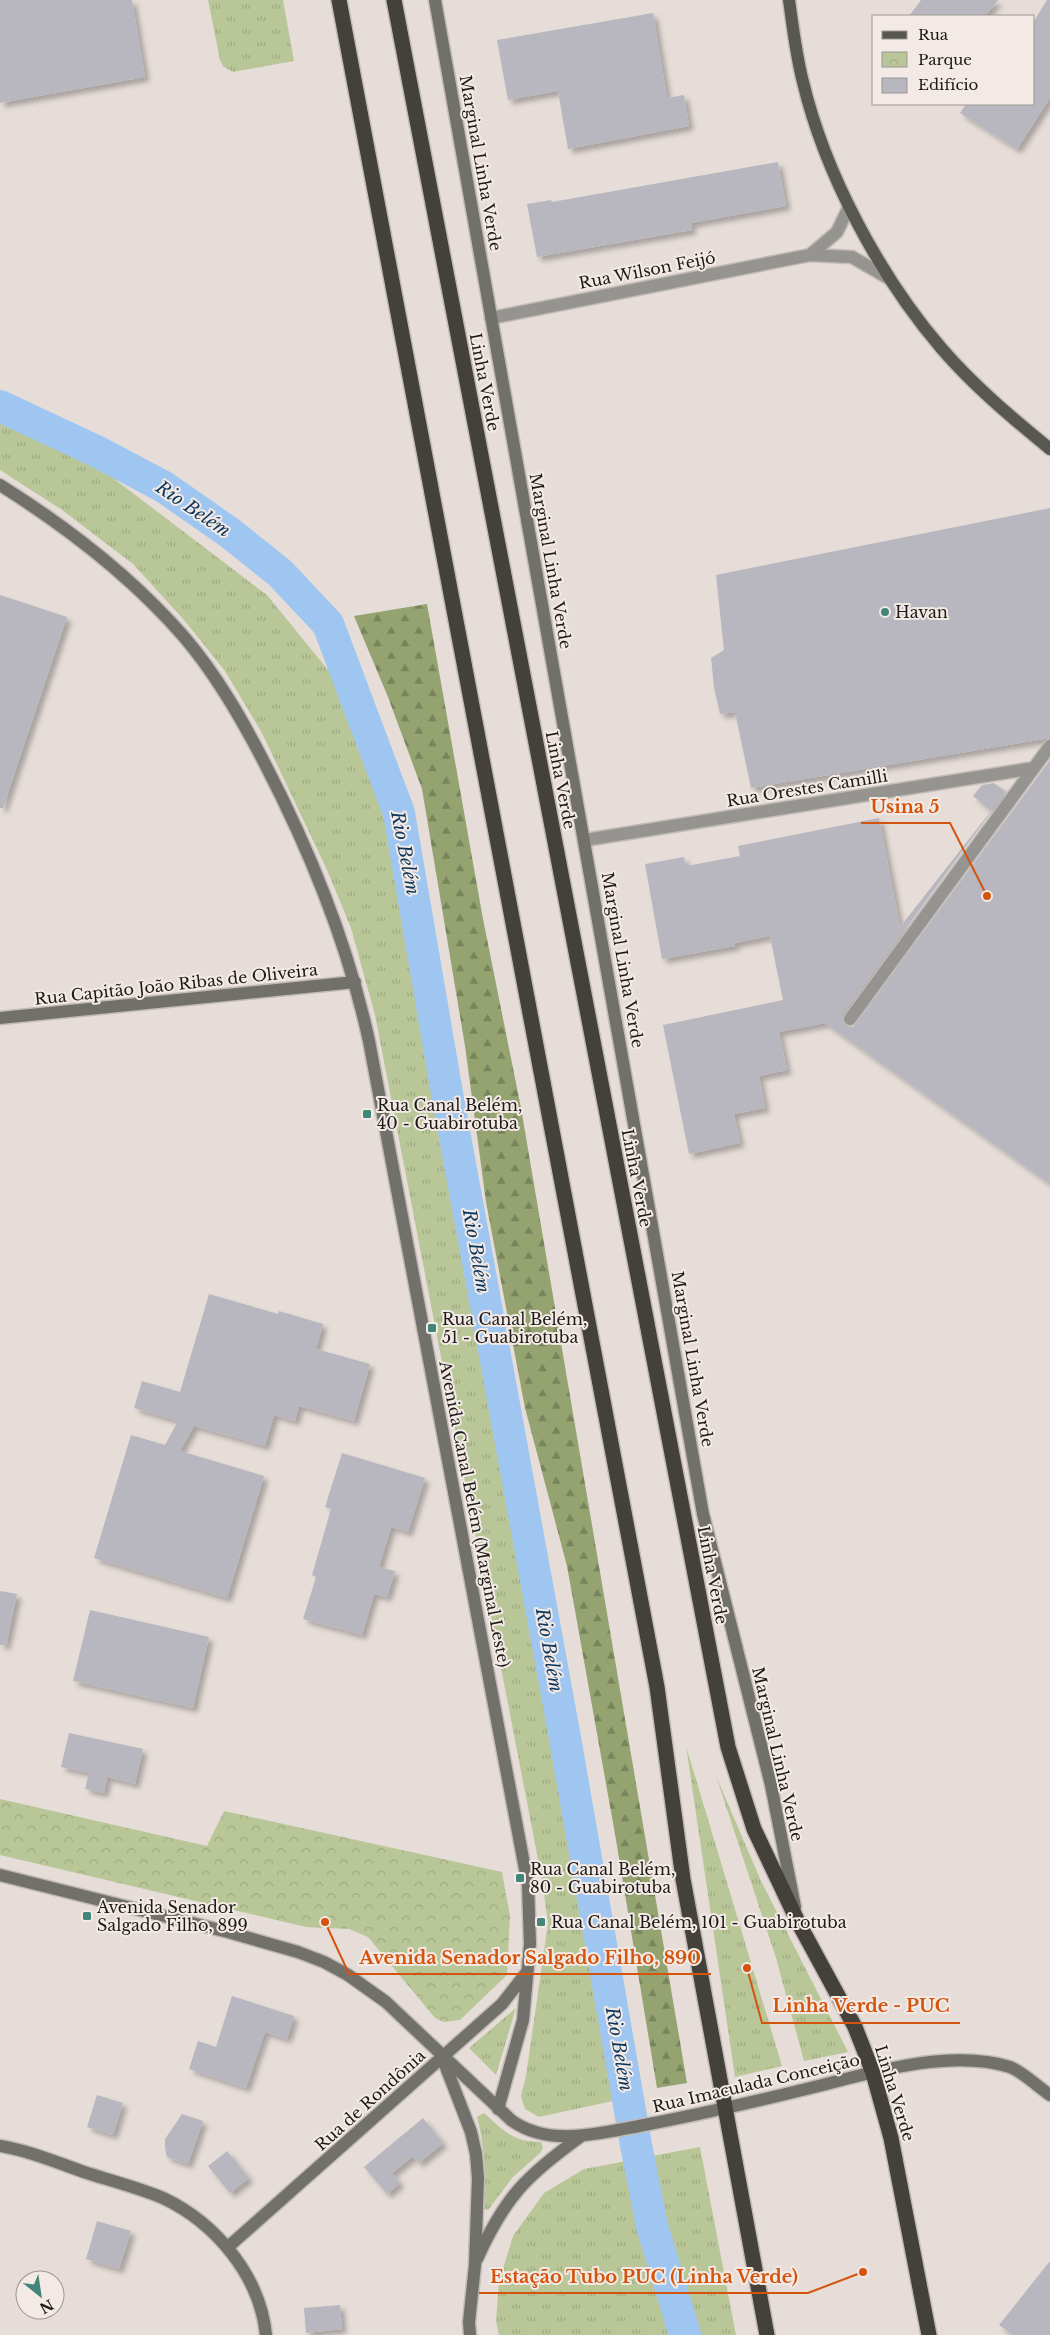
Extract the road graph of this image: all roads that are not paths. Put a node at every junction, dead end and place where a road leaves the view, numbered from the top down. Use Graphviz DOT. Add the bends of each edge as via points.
graph roads {
  1 [pos="339,0"];
  2 [pos="394,0"];
  3 [pos="435,0"];
  4 [pos="789,0"];
  5 [pos="849,206"];
  6 [pos="810,255"];
  7 [pos="890,279"];
  8 [pos="491,318"];
  9 [pos="1050,450"];
  10 [pos="0,484"];
  11 [pos="1050,746"];
  12 [pos="1034,768"];
  13 [pos="585,840"];
  14 [pos="355,982"];
  15 [pos="0,1018"];
  16 [pos="850,1020"];
  17 [pos="0,1875"];
  18 [pos="798,1922"];
  19 [pos="528,1971"];
  20 [pos="442,2058"];
  21 [pos="873,2073"];
  22 [pos="1050,2095"];
  23 [pos="498,2109"];
  24 [pos="726,2109"];
  25 [pos="580,2137"];
  26 [pos="0,2146"];
  27 [pos="228,2247"];
  28 [pos="474,2265"];
  29 [pos="266,2335"];
  30 [pos="470,2335"];
  31 [pos="767,2335"];
  32 [pos="928,2335"];
  1 -- 24 [label="highway" via="657,1687 683,1879"];
  2 -- 18 [label="highway, Linha Verde" via="728,1747 754,1829"];
  3 -- 8 [label="main road, Marginal Linha Verde"];
  4 -- 5 [label="main road" via="795,44 810,107"];
  5 -- 6 [label="street, Rua Wilson Feijó" via="837,232"];
  5 -- 7 [label="main road"];
  6 -- 7 [label="street, Rua Wilson Feijó" via="852,257"];
  6 -- 8 [label="street, Rua Wilson Feijó"];
  7 -- 9 [label="main road" via="942,349"];
  8 -- 13 [label="main road, Marginal Linha Verde"];
  10 -- 14 [label="main road, Avenida Canal Belém (Marginal Leste)" via="50,518 128,580 163,614 211,671 254,743 295,825 341,938"];
  11 -- 12 [label="street"];
  12 -- 13 [label="street, Rua Orestes Camilli"];
  12 -- 16 [label="street"];
  13 -- 18 [label="main road, Marginal Linha Verde" via="703,1514 771,1785"];
  14 -- 15 [label="main road, Rua Capitão João Ribas de Oliveira"];
  14 -- 19 [label="main road, Avenida Canal Belém (Marginal Leste)" via="371,1050 524,1857 530,1915"];
  17 -- 20 [label="main road, Rua Imaculada Conceição" via="228,1932 324,1962 370,1989"];
  18 -- 21 [label="highway, Linha Verde" via="843,2004"];
  19 -- 20 [label="main road, Rua de Rondônia" via="502,2004"];
  19 -- 23 [label="main road, Avenida Canal Belém (Marginal Leste)" via="521,2026"];
  20 -- 23 [label="main road, Rua Imaculada Conceição"];
  20 -- 27 [label="main road, Rua de Rondônia"];
  20 -- 28 [label="main road" via="468,2122 476,2154"];
  21 -- 22 [label="main road, Rua Imaculada Conceição" via="946,2059 978,2061 1011,2068"];
  21 -- 24 [label="main road, Rua Imaculada Conceição"];
  21 -- 32 [label="highway, Linha Verde" via="892,2138"];
  23 -- 25 [label="main road, Rua Imaculada Conceição" via="520,2127 531,2131"];
  24 -- 25 [label="main road, Rua Imaculada Conceição"];
  24 -- 31 [label="highway"];
  25 -- 28 [label="main road, Rua Imaculada Conceição" via="514,2192"];
  26 -- 27 [label="main road" via="161,2198 198,2220"];
  27 -- 29 [label="main road" via="256,2296"];
  28 -- 30 [label="main road"];
}
